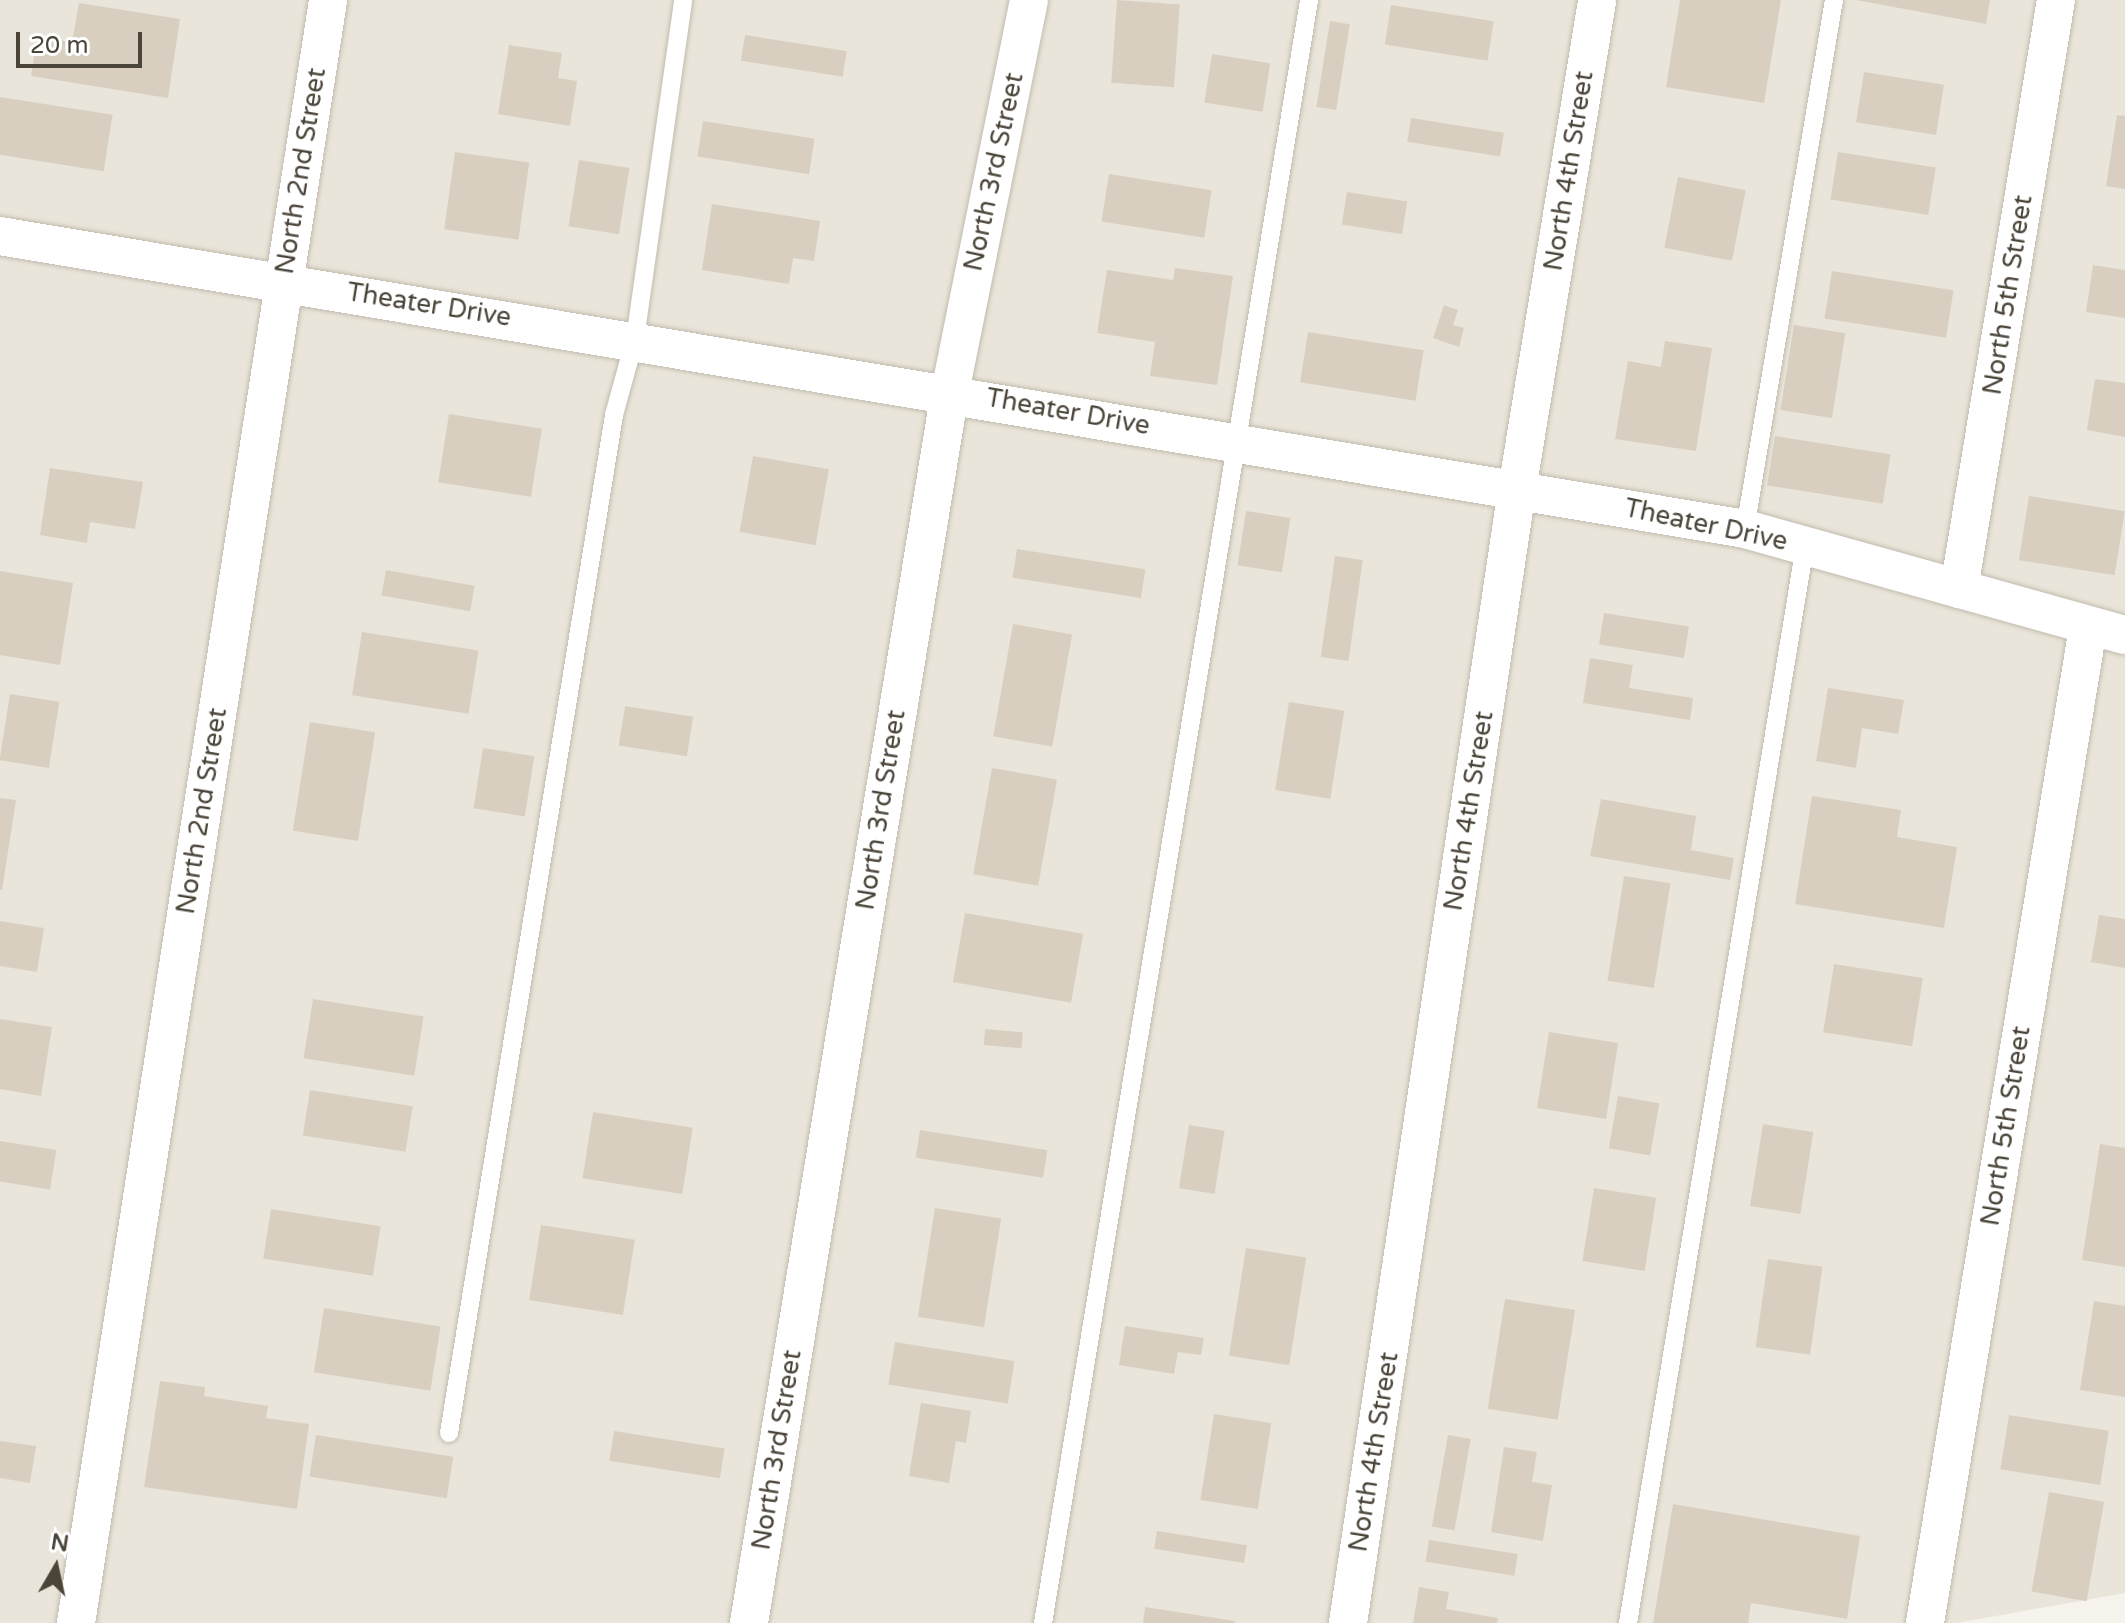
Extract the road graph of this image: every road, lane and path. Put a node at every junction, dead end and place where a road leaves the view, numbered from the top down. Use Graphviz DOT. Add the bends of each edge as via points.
graph roads {
  1 [pos="328,0"];
  2 [pos="683,0"];
  3 [pos="1029,0"];
  4 [pos="1309,0"];
  5 [pos="1597,0"];
  6 [pos="1834,0"];
  7 [pos="2056,0"];
  8 [pos="0,236"];
  9 [pos="284,281"];
  10 [pos="635,339"];
  11 [pos="950,392"];
  12 [pos="1239,442"];
  13 [pos="1517,490"];
  14 [pos="1745,529"];
  15 [pos="1805,546"];
  16 [pos="1959,589"];
  17 [pos="2088,628"];
  18 [pos="2125,635"];
  19 [pos="449,1433"];
  20 [pos="76,1623"];
  21 [pos="749,1623"];
  22 [pos="1043,1623"];
  23 [pos="1348,1623"];
  24 [pos="1628,1623"];
  25 [pos="1925,1623"];
  1 -- 9 [label="street, North 2nd Street"];
  2 -- 10 [label="lane"];
  3 -- 11 [label="street, North 3rd Street"];
  4 -- 12 [label="lane"];
  5 -- 13 [label="street, North 4th Street"];
  6 -- 14 [label="lane"];
  7 -- 16 [label="street, North 5th Street"];
  8 -- 9 [label="street, Theater Drive"];
  9 -- 10 [label="street, Theater Drive"];
  9 -- 20 [label="street, North 2nd Street"];
  10 -- 11 [label="street, Theater Drive"];
  10 -- 19 [label="lane" via="614,415"];
  11 -- 12 [label="street, Theater Drive"];
  11 -- 21 [label="street, North 3rd Street"];
  12 -- 13 [label="street, Theater Drive"];
  12 -- 22 [label="lane"];
  13 -- 14 [label="street, Theater Drive"];
  13 -- 23 [label="street, North 4th Street"];
  14 -- 15 [label="street, Theater Drive"];
  15 -- 16 [label="street, Theater Drive"];
  15 -- 24 [label="lane"];
  16 -- 17 [label="street, Theater Drive"];
  17 -- 18 [label="street, Theater Drive"];
  17 -- 25 [label="street, North 5th Street"];
}
